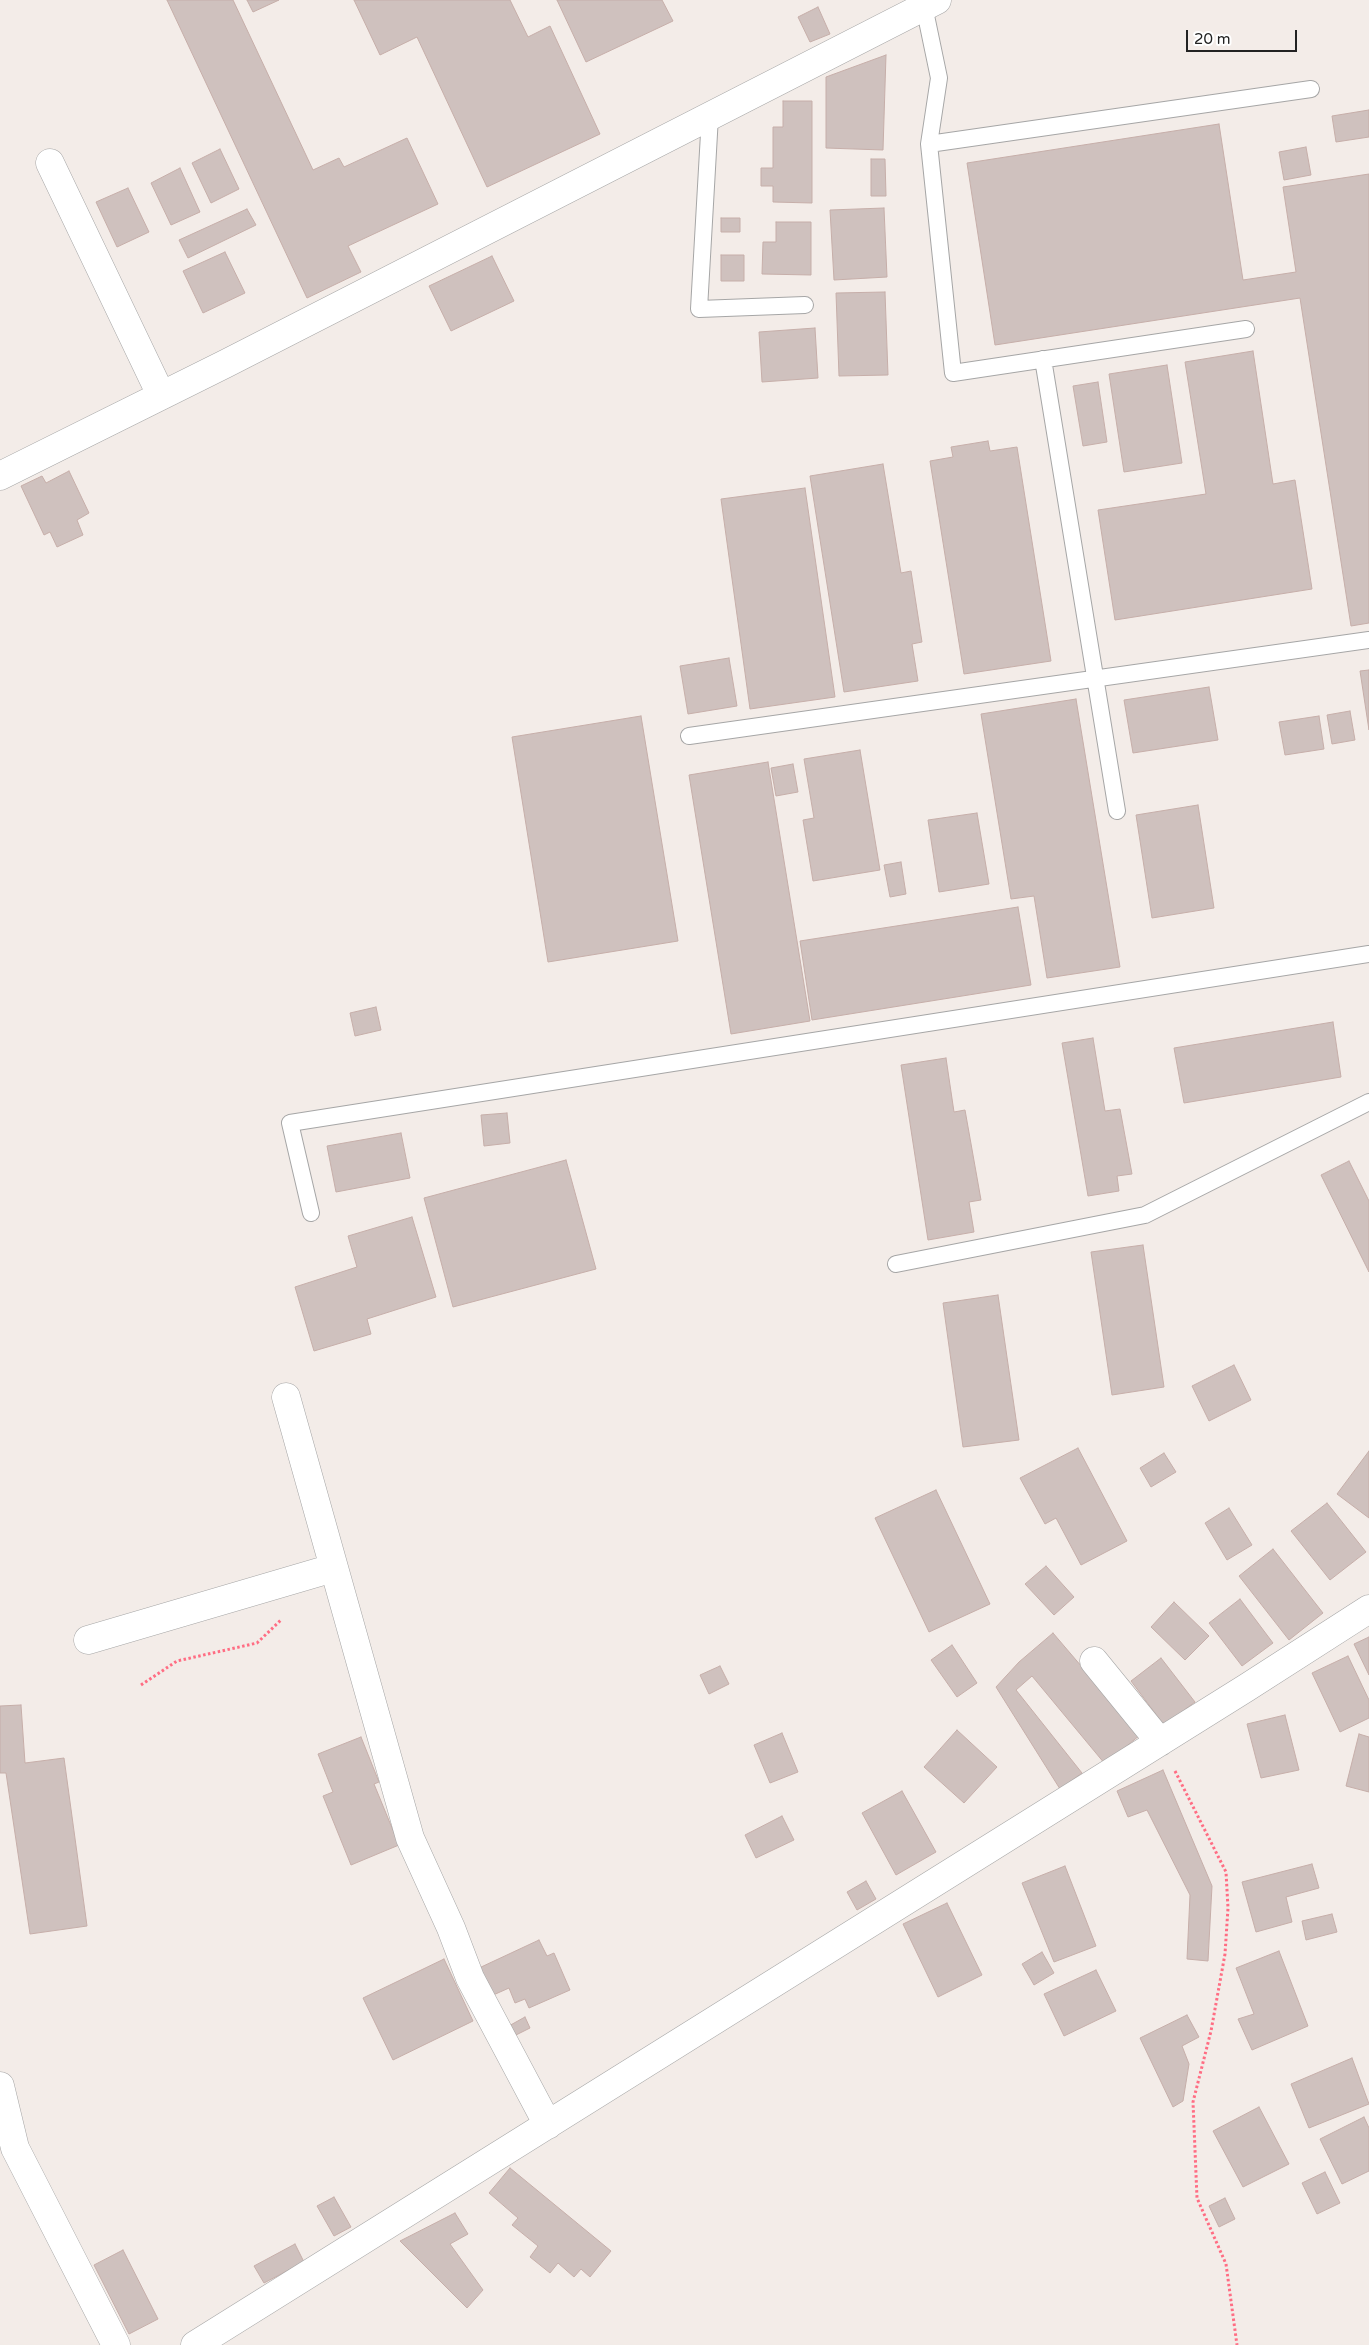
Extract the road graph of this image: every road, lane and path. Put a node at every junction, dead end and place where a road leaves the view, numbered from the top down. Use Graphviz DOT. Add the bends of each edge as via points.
graph roads {
  1 [pos="930,3"];
  2 [pos="1311,89"];
  3 [pos="710,116"];
  4 [pos="929,144"];
  5 [pos="50,162"];
  6 [pos="805,304"];
  7 [pos="1246,329"];
  8 [pos="1043,359"];
  9 [pos="161,395"];
  10 [pos="0,476"];
  11 [pos="1369,640"];
  12 [pos="1096,678"];
  13 [pos="688,736"];
  14 [pos="1117,811"];
  15 [pos="1369,954"];
  16 [pos="1369,1102"];
  17 [pos="311,1213"];
  18 [pos="896,1264"];
  19 [pos="286,1397"];
  20 [pos="333,1568"];
  21 [pos="1369,1609"];
  22 [pos="284,1617"];
  23 [pos="88,1640"];
  24 [pos="1094,1662"];
  25 [pos="141,1685"];
  26 [pos="1160,1742"];
  27 [pos="0,2086"];
  28 [pos="548,2125"];
  29 [pos="116,2345"];
  30 [pos="195,2345"];
  31 [pos="1238,2345"];
  1 -- 3 [label="street"];
  1 -- 4 [label="lane" via="939,78"];
  2 -- 4 [label="lane"];
  3 -- 6 [label="lane" via="699,309"];
  3 -- 9 [label="street"];
  4 -- 8 [label="lane" via="954,372"];
  5 -- 9 [label="street"];
  7 -- 8 [label="lane"];
  8 -- 12 [label="lane"];
  9 -- 10 [label="street"];
  11 -- 12 [label="lane"];
  12 -- 13 [label="lane"];
  12 -- 14 [label="lane"];
  15 -- 17 [label="lane" via="290,1123"];
  16 -- 18 [label="lane" via="1145,1215"];
  19 -- 20 [label="street"];
  20 -- 23 [label="street"];
  20 -- 28 [label="street" via="410,1838 470,1978"];
  21 -- 26 [label="street"];
  22 -- 25 [label="path" via="257,1643 177,1662"];
  24 -- 26 [label="street"];
  26 -- 28 [label="street"];
  26 -- 31 [label="path" via="1226,1872 1225,1954 1212,2031 1193,2102 1197,2198 1226,2264"];
  27 -- 29 [label="street" via="15,2148"];
  28 -- 30 [label="street"];
}
